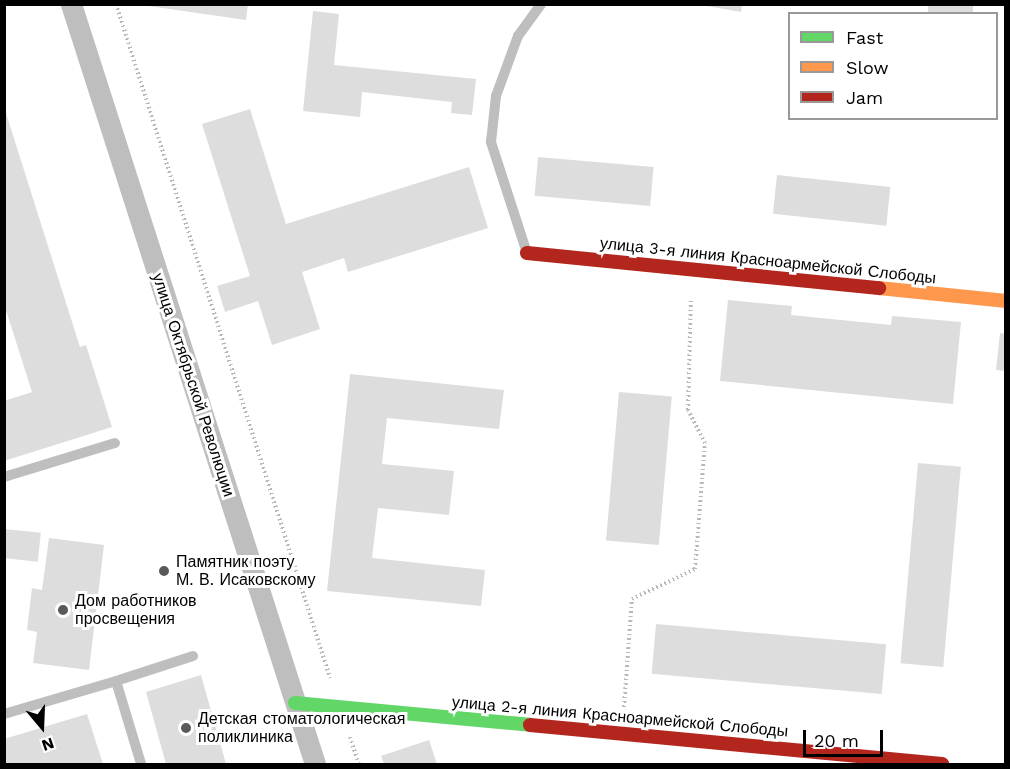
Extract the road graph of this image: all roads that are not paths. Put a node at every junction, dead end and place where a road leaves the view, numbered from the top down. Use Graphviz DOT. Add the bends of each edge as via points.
graph roads {
  1 [pos="72,4"];
  2 [pos="541,4"];
  3 [pos="527,253"];
  4 [pos="1005,300"];
  5 [pos="114,443"];
  6 [pos="4,477"];
  7 [pos="193,656"];
  8 [pos="116,681"];
  9 [pos="295,703"];
  10 [pos="4,714"];
  11 [pos="141,765"];
  12 [pos="315,765"];
  13 [pos="942,765"];
  1 -- 9 [label="street, улица Октябрьской Революции"];
  2 -- 3 [label="lane" via="518,36 496,96 490,142"];
  3 -- 4 [label="street, улица 3-я линия Красноармейской Слободы"];
  5 -- 6 [label="lane"];
  7 -- 8 [label="lane"];
  8 -- 10 [label="lane"];
  8 -- 11 [label="lane"];
  9 -- 12 [label="street, улица Октябрьской Революции"];
  9 -- 13 [label="street, улица 2-я линия Красноармейской Слободы"];
}
